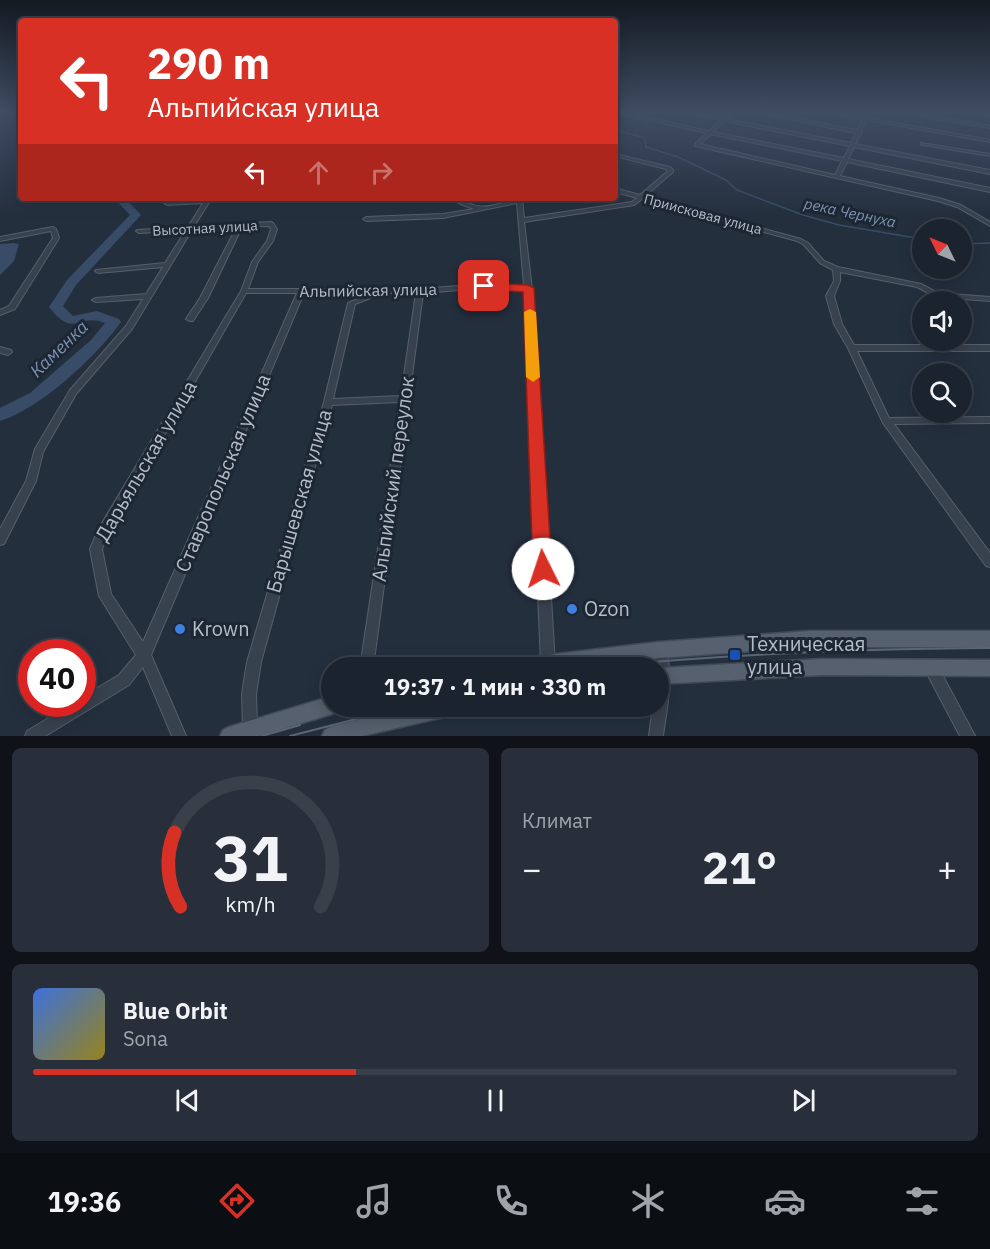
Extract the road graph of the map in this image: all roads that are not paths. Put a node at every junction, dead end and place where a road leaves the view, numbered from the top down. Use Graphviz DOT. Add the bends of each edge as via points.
graph roads {
  1 [pos="703,147"];
  2 [pos="786,147"];
  3 [pos="853,147"];
  4 [pos="866,147"];
  5 [pos="943,147"];
  6 [pos="990,155"];
  7 [pos="618,156"];
  8 [pos="847,160"];
  9 [pos="990,172"];
  10 [pos="837,177"];
  11 [pos="990,190"];
  12 [pos="618,191"];
  13 [pos="642,197"];
  14 [pos="194,201"];
  15 [pos="206,201"];
  16 [pos="459,201"];
  17 [pos="509,201"];
  18 [pos="520,201"];
  19 [pos="167,203"];
  20 [pos="478,210"];
  21 [pos="366,219"];
  22 [pos="523,220"];
  23 [pos="271,224"];
  24 [pos="990,224"];
  25 [pos="240,225"];
  26 [pos="190,228"];
  27 [pos="140,231"];
  28 [pos="0,239"];
  29 [pos="167,265"];
  30 [pos="836,269"];
  31 [pos="98,271"];
  32 [pos="528,288"];
  33 [pos="244,291"];
  34 [pos="301,291"];
  35 [pos="420,291"];
  36 [pos="381,292"];
  37 [pos="149,296"];
  38 [pos="990,299"];
  39 [pos="96,300"];
  40 [pos="0,313"];
  41 [pos="190,319"];
  42 [pos="852,348"];
  43 [pos="990,348"];
  44 [pos="404,399"];
  45 [pos="328,402"];
  46 [pos="990,420"];
  47 [pos="886,421"];
  48 [pos="0,540"];
  49 [pos="990,562"];
  50 [pos="990,639"];
  51 [pos="659,650"];
  52 [pos="144,655"];
  53 [pos="368,657"];
  54 [pos="548,657"];
  55 [pos="604,657"];
  56 [pos="660,657"];
  57 [pos="931,668"];
  58 [pos="990,668"];
  59 [pos="669,675"];
  60 [pos="321,708"];
  61 [pos="403,717"];
  62 [pos="658,717"];
  63 [pos="250,729"];
  64 [pos="32,736"];
  65 [pos="179,736"];
  66 [pos="229,736"];
  67 [pos="331,736"];
  68 [pos="656,736"];
  69 [pos="968,736"];
  1 -- 10 [label="street"];
  2 -- 8 [label="street"];
  3 -- 8 [label="street"];
  4 -- 9 [label="street"];
  5 -- 6 [label="street"];
  7 -- 13 [label="street" via="670,169"];
  8 -- 10 [label="street"];
  8 -- 11 [label="street"];
  10 -- 24 [label="street" via="959,206"];
  12 -- 13 [label="street, Приисковая улица"];
  13 -- 22 [label="street" via="629,205"];
  13 -- 30 [label="street, Приисковая улица" via="806,243 822,262"];
  14 -- 19 [label="street"];
  15 -- 26 [label="street"];
  16 -- 20 [label="street"];
  17 -- 20 [label="street"];
  18 -- 22 [label="street"];
  20 -- 21 [label="street" via="443,216"];
  22 -- 32 [label="street"];
  23 -- 25 [label="street, Высотная улица"];
  23 -- 33 [label="street, Дарьяльская улица" via="273,238 258,257"];
  25 -- 26 [label="street, Высотная улица"];
  25 -- 41 [label="street"];
  26 -- 27 [label="street, Высотная улица"];
  26 -- 29 [label="street"];
  28 -- 40 [label="street" via="52,229 56,238 12,307"];
  29 -- 31 [label="street"];
  29 -- 37 [label="street"];
  30 -- 38 [label="street" via="919,285 936,295"];
  30 -- 42 [label="street" via="837,281 830,296 838,324"];
  32 -- 35 [label="street, Альпийская улица" via="484,286"];
  32 -- 54 [label="street"];
  33 -- 34 [label="street, Альпийская улица"];
  33 -- 52 [label="street, Дарьяльская улица" via="96,549 105,596"];
  34 -- 36 [label="street, Альпийская улица"];
  34 -- 52 [label="street, Ставропольская улица"];
  35 -- 36 [label="street, Альпийская улица"];
  35 -- 44 [label="street, Альпийский переулок"];
  36 -- 45 [label="street, Барышевская улица" via="352,303"];
  37 -- 39 [label="street"];
  37 -- 48 [label="street" via="129,327 73,392 38,452 31,481"];
  42 -- 43 [label="street"];
  42 -- 47 [label="street"];
  44 -- 45 [label="street"];
  44 -- 53 [label="street, Альпийский переулок"];
  45 -- 63 [label="street, Барышевская улица" via="254,662 249,694"];
  46 -- 47 [label="street"];
  47 -- 49 [label="street"];
  50 -- 51 [label="main road" via="809,639"];
  51 -- 55 [label="main road"];
  51 -- 56 [label="street"];
  52 -- 64 [label="street, Ставропольская улица" via="124,680"];
  52 -- 65 [label="street, Дарьяльская улица"];
  57 -- 58 [label="main road"];
  57 -- 59 [label="main road" via="822,667"];
  57 -- 69 [label="street"];
  60 -- 63 [label="main road"];
  61 -- 67 [label="main road"];
  62 -- 68 [label="street"];
  63 -- 66 [label="main road"];
}
